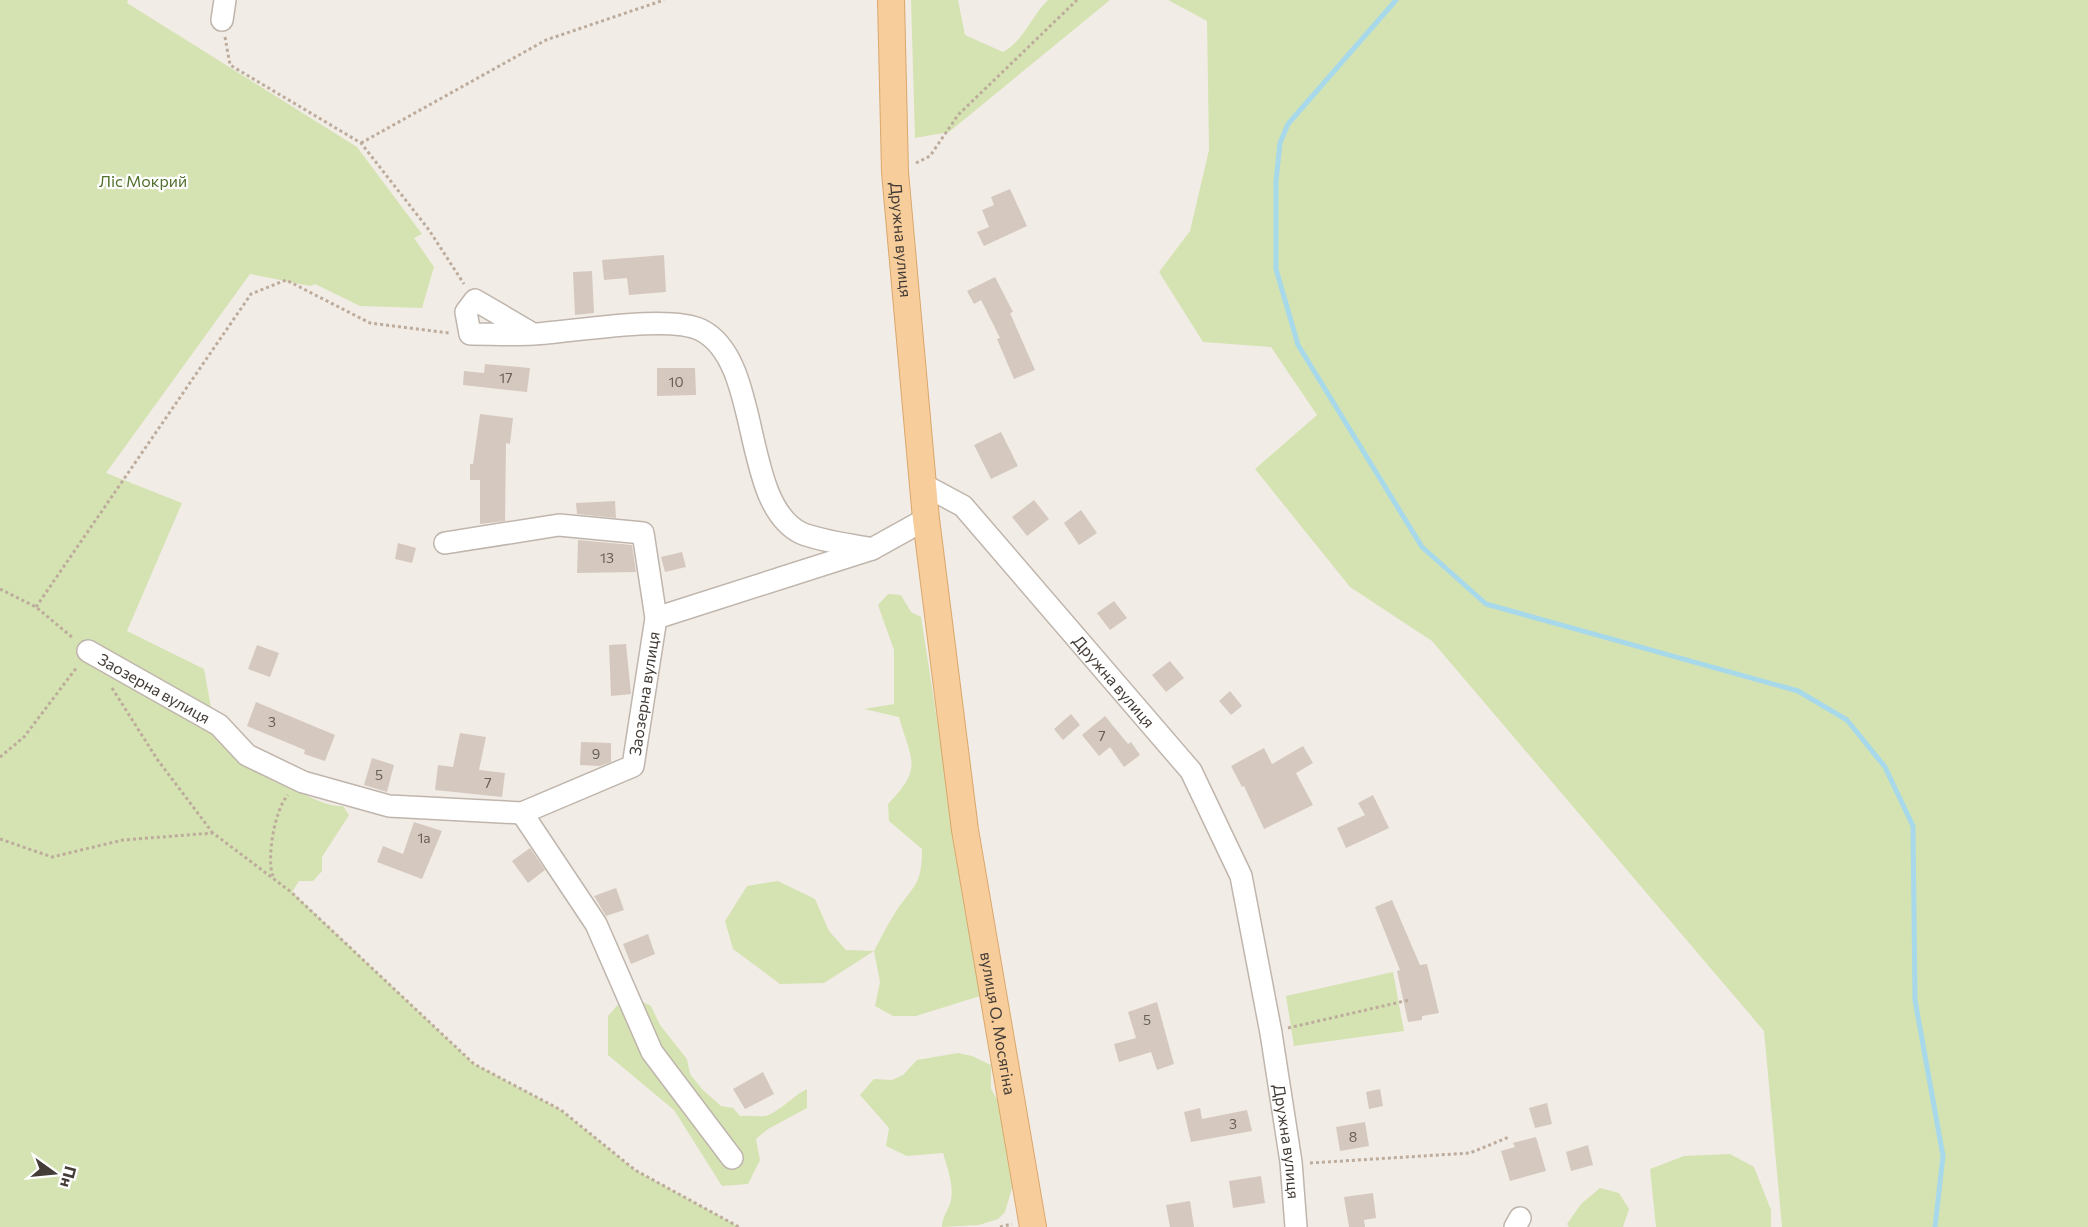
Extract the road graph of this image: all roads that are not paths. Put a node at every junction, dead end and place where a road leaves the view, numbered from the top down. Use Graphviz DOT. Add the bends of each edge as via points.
graph roads {
  1 [pos="891,0"];
  2 [pos="533,334"];
  3 [pos="922,484"];
  4 [pos="926,519"];
  5 [pos="445,543"];
  6 [pos="872,549"];
  7 [pos="656,618"];
  8 [pos="88,651"];
  9 [pos="522,813"];
  10 [pos="732,1158"];
  11 [pos="1032,1223"];
  12 [pos="1296,1227"];
  1 -- 3 [label="main road, Дружна вулиця" via="895,172"];
  2 -- 2 [label="street" via="475,300 466,312 470,334"];
  2 -- 6 [label="street" via="660,323 701,330 721,347 736,376 771,499 784,519 801,533"];
  3 -- 4 [label="main road, вулиця О. Мосягіна"];
  3 -- 12 [label="street, Дружна вулиця" via="963,506 1191,771 1241,876 1271,1032 1291,1162"];
  4 -- 6 [label="street, Заозерна вулиця"];
  4 -- 11 [label="main road, вулиця О. Мосягіна" via="965,830"];
  5 -- 7 [label="street" via="559,525 643,533"];
  6 -- 7 [label="street, Заозерна вулиця"];
  7 -- 9 [label="street, Заозерна вулиця" via="633,766"];
  8 -- 9 [label="street, Заозерна вулиця" via="219,725 247,755 303,782 389,806"];
  9 -- 10 [label="street" via="596,924 652,1052"];
}
